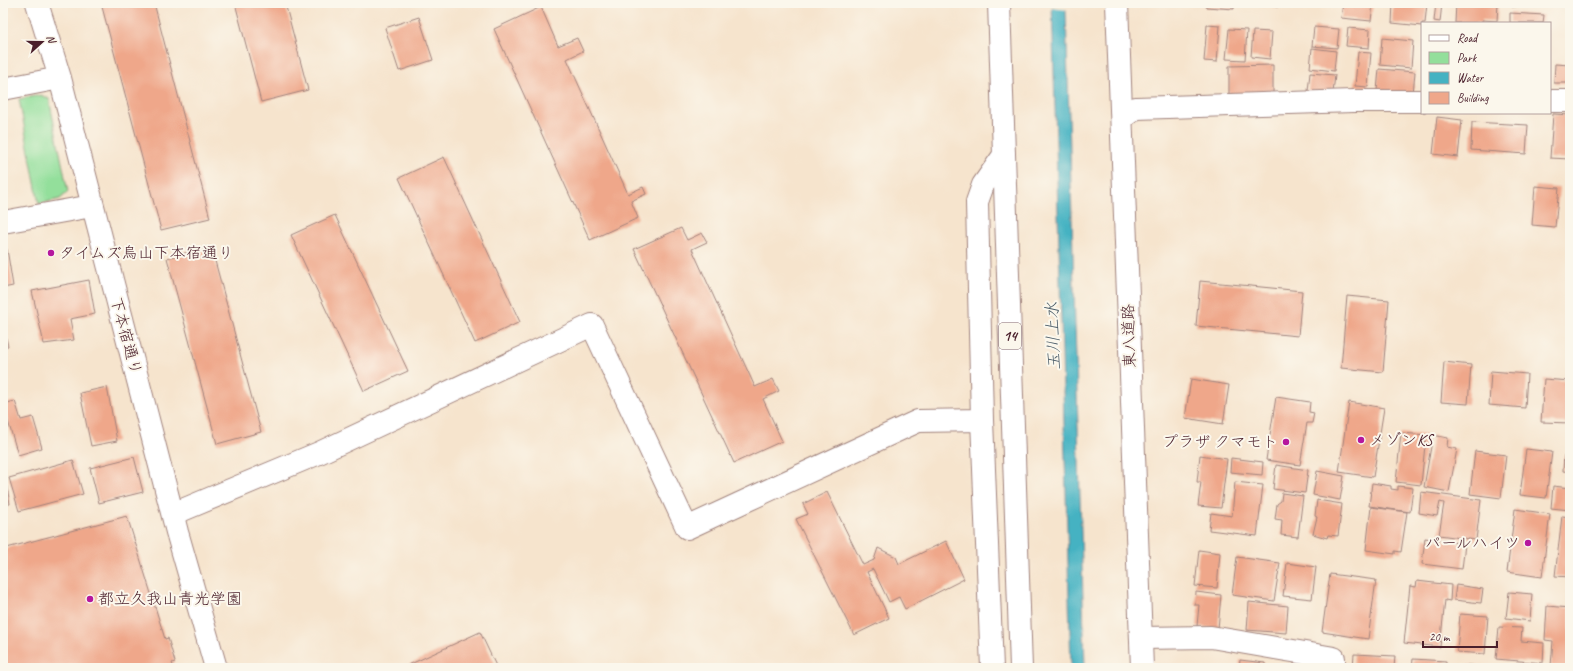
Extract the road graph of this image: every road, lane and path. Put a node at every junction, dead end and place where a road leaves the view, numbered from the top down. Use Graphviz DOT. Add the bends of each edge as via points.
graph roads {
  1 [pos="37,3"];
  2 [pos="999,3"];
  3 [pos="1117,3"];
  4 [pos="60,78"];
  5 [pos="3,89"];
  6 [pos="1421,101"];
  7 [pos="1551,101"];
  8 [pos="1570,101"];
  9 [pos="1122,118"];
  10 [pos="1004,155"];
  11 [pos="92,206"];
  12 [pos="3,222"];
  13 [pos="982,420"];
  14 [pos="173,514"];
  15 [pos="1141,638"];
  16 [pos="216,668"];
  17 [pos="992,668"];
  18 [pos="1021,668"];
  19 [pos="1142,668"];
  20 [pos="1334,668"];
  1 -- 4 [label="street, 下本宿通り"];
  2 -- 10 [label="street, 14"];
  3 -- 9 [label="street, 東八道路"];
  4 -- 5 [label="street"];
  4 -- 11 [label="street, 下本宿通り"];
  6 -- 9 [label="street" via="1136,108"];
  7 -- 8 [label="street"];
  9 -- 15 [label="street, 東八道路"];
  10 -- 13 [label="street" via="983,185 977,202"];
  10 -- 18 [label="street, 14"];
  11 -- 12 [label="street"];
  11 -- 14 [label="street, 下本宿通り"];
  13 -- 14 [label="street" via="918,421 687,528 592,325 319,453"];
  13 -- 17 [label="street"];
  14 -- 16 [label="street, 下本宿通り"];
  15 -- 19 [label="street, 東八道路"];
  15 -- 20 [label="street" via="1211,637 1334,658"];
}
